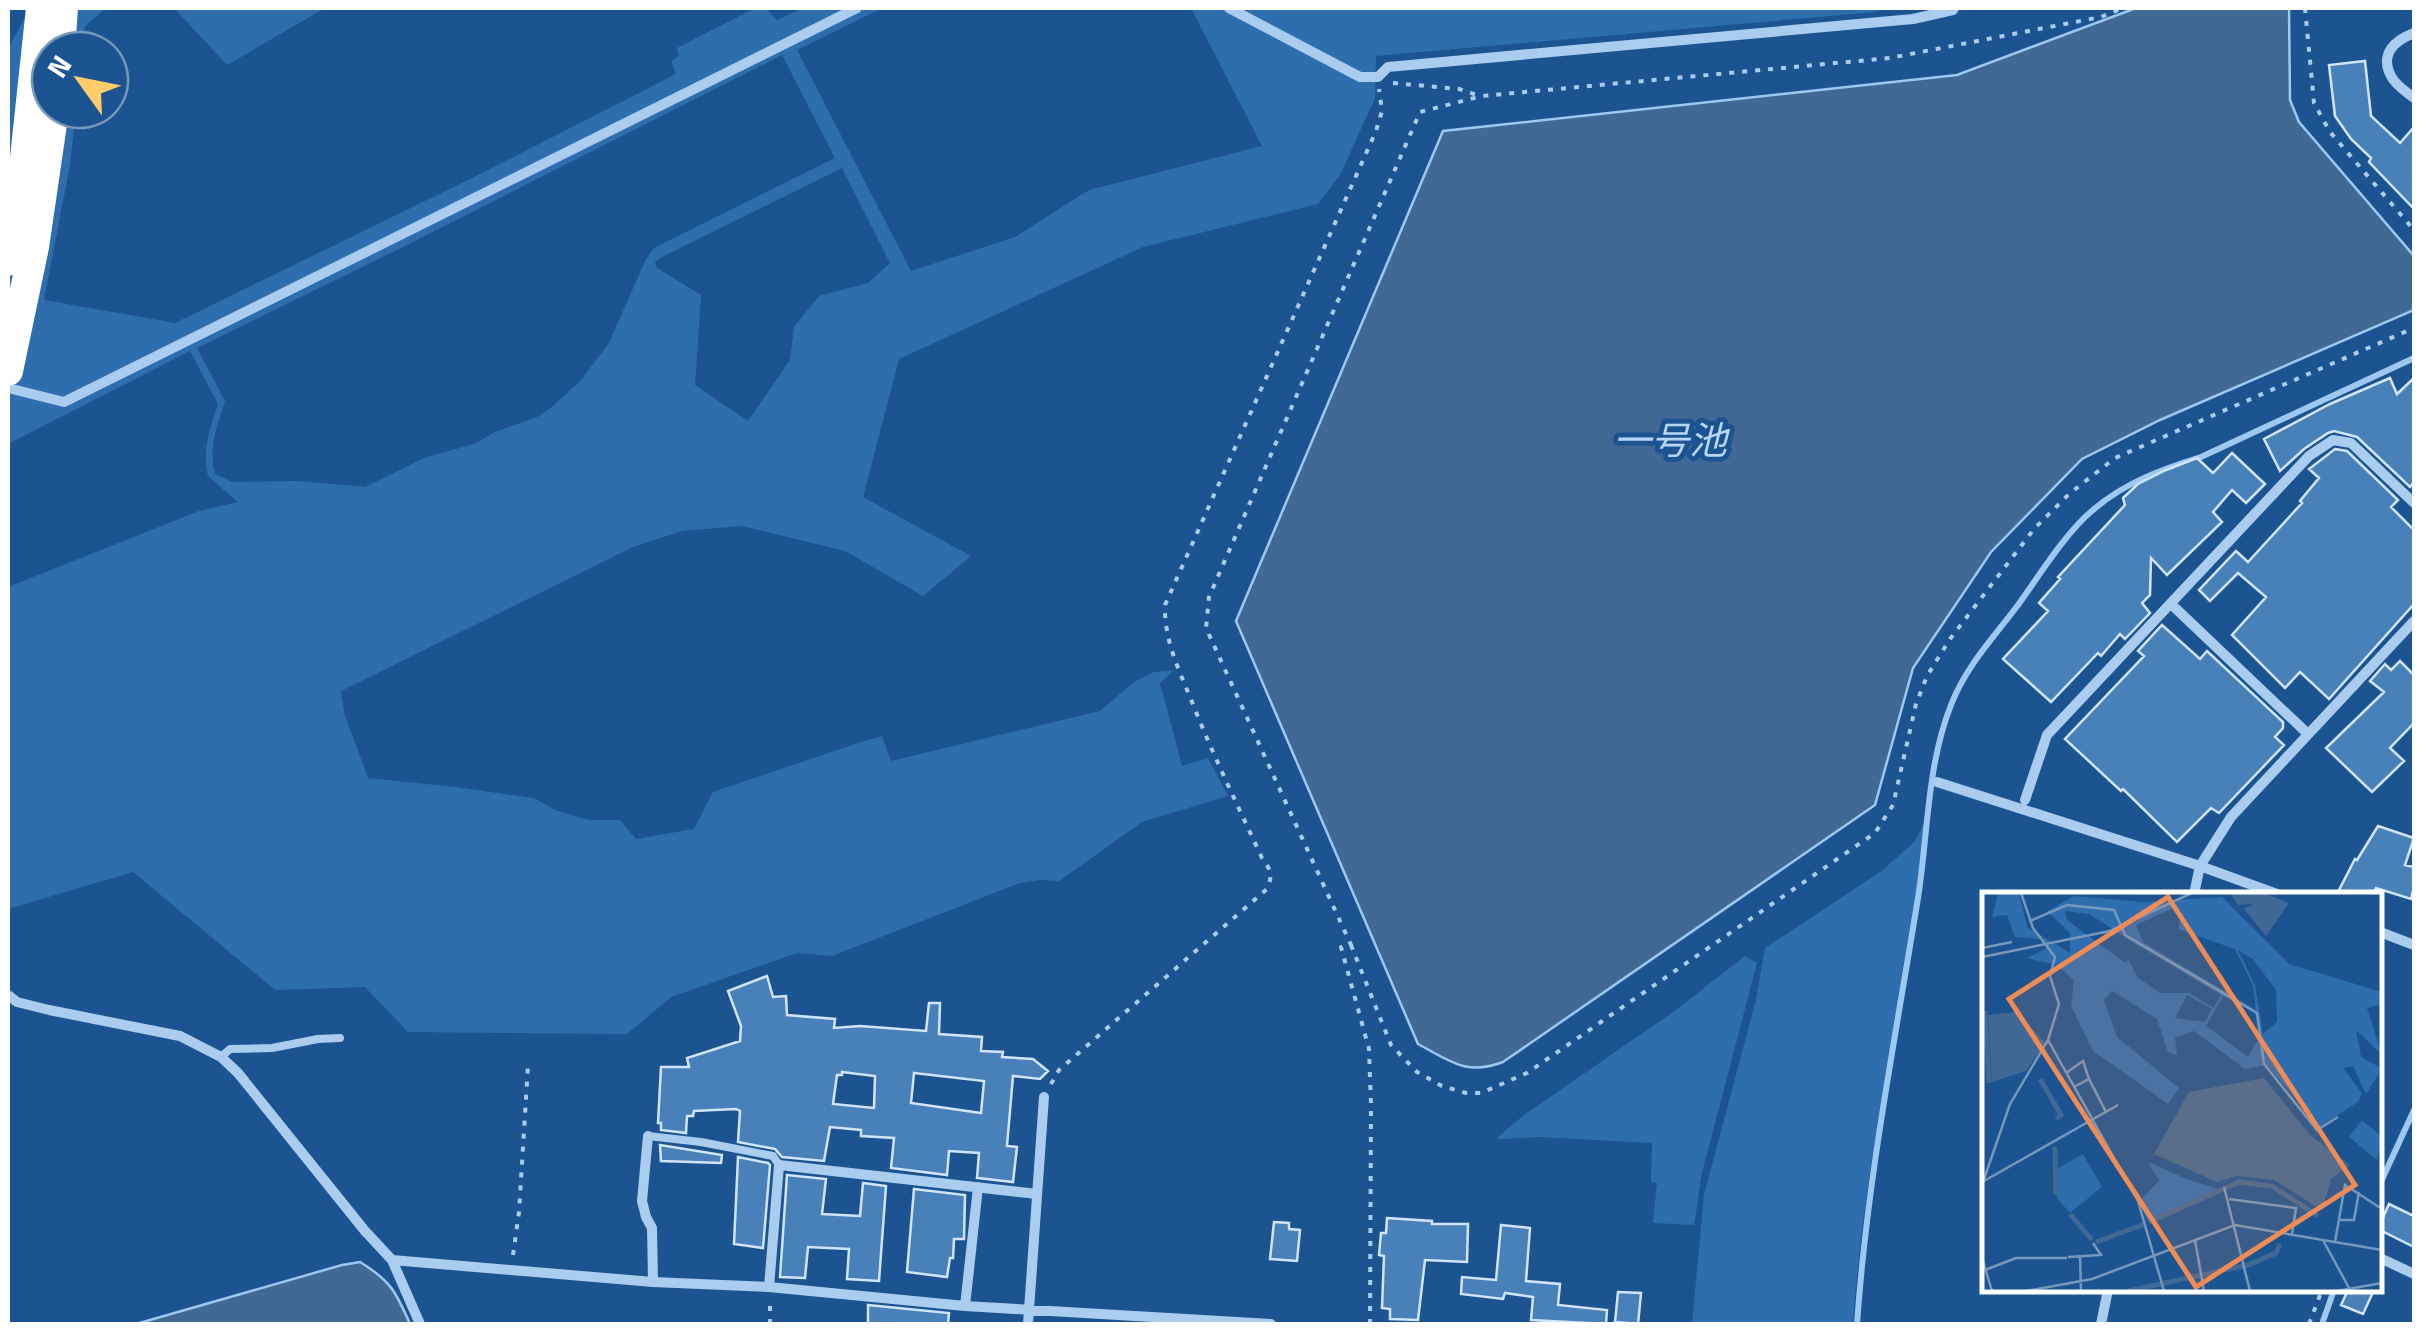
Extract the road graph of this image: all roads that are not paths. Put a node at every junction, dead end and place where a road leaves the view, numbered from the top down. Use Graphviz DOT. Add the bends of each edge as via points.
graph roads {
  1 [pos="41,8"];
  2 [pos="857,8"];
  3 [pos="1230,8"];
  4 [pos="1954,8"];
  5 [pos="2414,33"];
  6 [pos="2414,98"];
  7 [pos="51,130"];
  8 [pos="8,261"];
  9 [pos="8,371"];
  10 [pos="8,388"];
  11 [pos="2414,503"];
  12 [pos="2171,604"];
  13 [pos="2414,621"];
  14 [pos="2308,734"];
  15 [pos="1937,782"];
  16 [pos="2025,800"];
  17 [pos="2200,866"];
  18 [pos="2194,892"];
  19 [pos="2272,892"];
  20 [pos="2382,933"];
  21 [pos="2414,945"];
  22 [pos="8,995"];
  23 [pos="340,1038"];
  24 [pos="221,1057"];
  25 [pos="1044,1096"];
  26 [pos="648,1136"];
  27 [pos="779,1165"];
  28 [pos="978,1187"];
  29 [pos="1037,1194"];
  30 [pos="2382,1259"];
  31 [pos="392,1260"];
  32 [pos="2414,1274"];
  33 [pos="654,1282"];
  34 [pos="768,1287"];
  35 [pos="2108,1292"];
  36 [pos="966,1306"];
  37 [pos="1029,1309"];
  38 [pos="420,1324"];
  39 [pos="1028,1324"];
  40 [pos="1271,1324"];
  41 [pos="2101,1324"];
  1 -- 8 [label="highway"];
  2 -- 10 [label="street" via="64,402"];
  3 -- 4 [label="street" via="1360,76 1378,77 1388,67 1913,19"];
  5 -- 6 [label="street" via="2397,40 2388,64 2392,80"];
  7 -- 9 [label="highway"];
  11 -- 12 [label="street" via="2350,444 2333,440 2309,456"];
  12 -- 14 [label="street"];
  12 -- 16 [label="street" via="2047,735"];
  13 -- 14 [label="street"];
  14 -- 17 [label="street" via="2231,817"];
  15 -- 17 [label="street"];
  17 -- 18 [label="street"];
  17 -- 19 [label="street"];
  20 -- 21 [label="street"];
  22 -- 24 [label="street" via="49,1010 180,1036"];
  23 -- 24 [label="lane" via="230,1049"];
  24 -- 31 [label="street"];
  25 -- 29 [label="street"];
  26 -- 27 [label="lane" via="773,1156"];
  26 -- 33 [label="street" via="642,1201 652,1228"];
  27 -- 28 [label="street"];
  27 -- 34 [label="street"];
  28 -- 29 [label="street"];
  28 -- 36 [label="street"];
  29 -- 37 [label="street"];
  30 -- 32 [label="street"];
  31 -- 33 [label="street"];
  31 -- 38 [label="street"];
  33 -- 34 [label="street"];
  34 -- 36 [label="street"];
  35 -- 41 [label="street"];
  36 -- 37 [label="street"];
  37 -- 39 [label="street"];
  37 -- 40 [label="street"];
}
